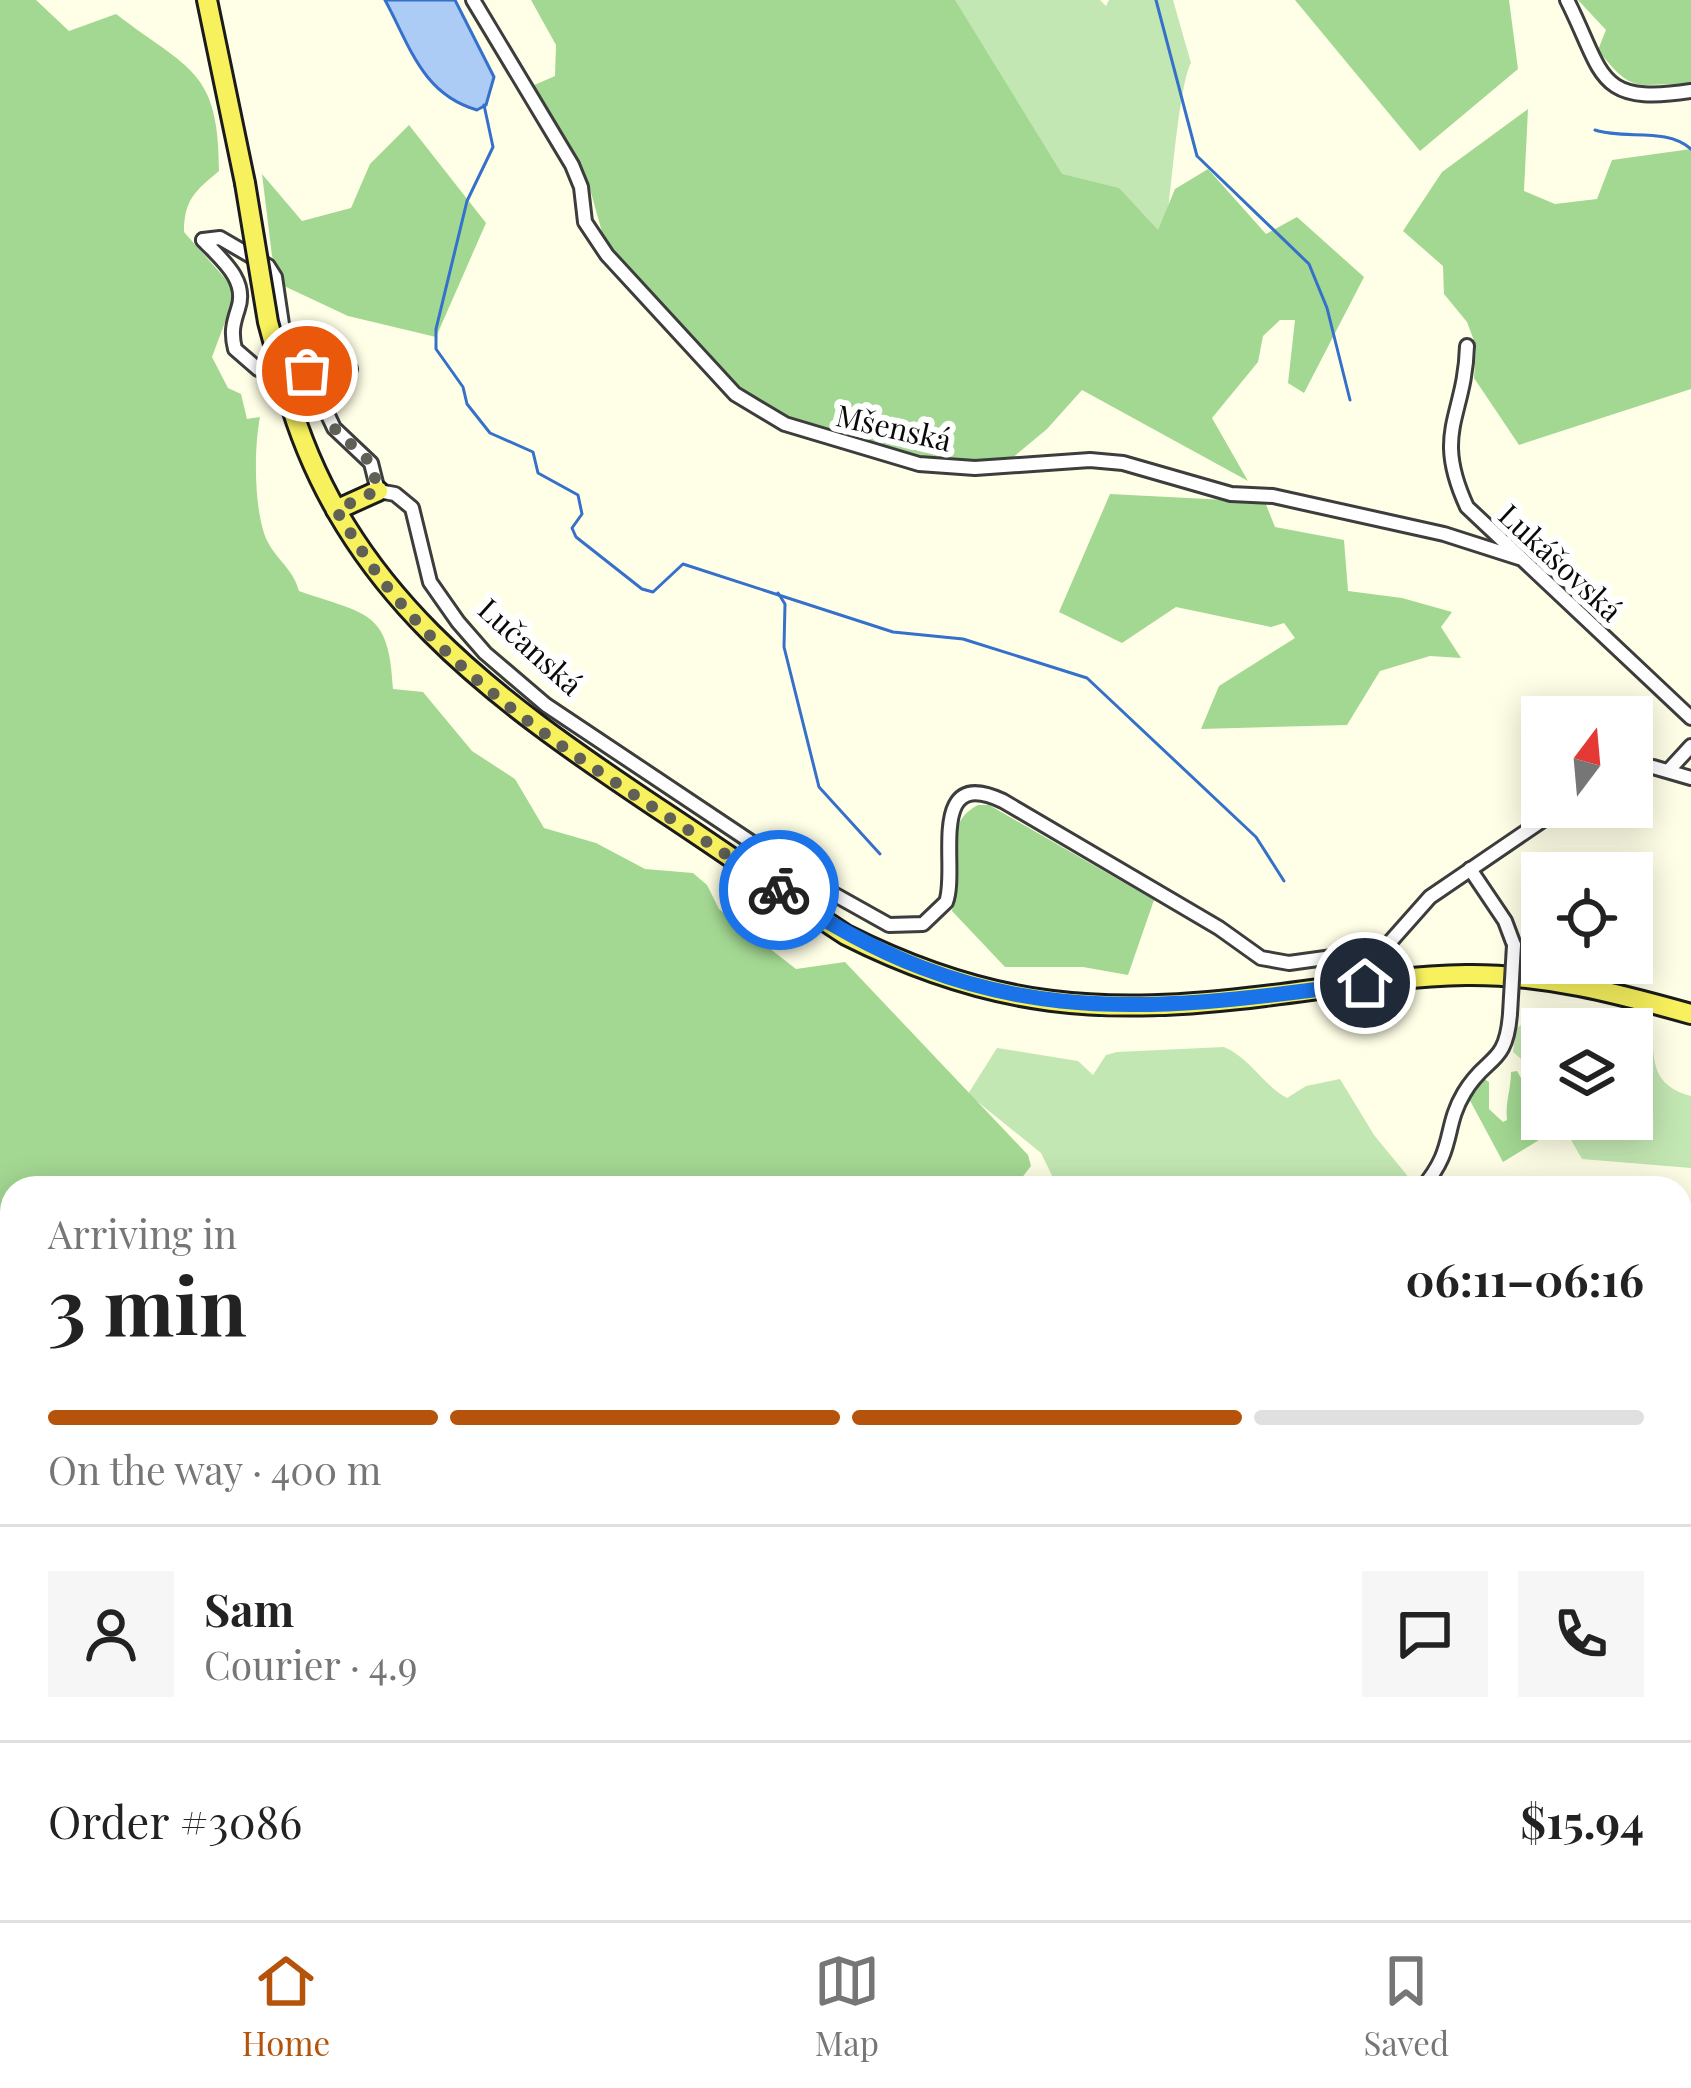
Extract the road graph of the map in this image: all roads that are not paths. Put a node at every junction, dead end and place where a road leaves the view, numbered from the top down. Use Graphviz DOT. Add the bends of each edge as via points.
graph roads {
  1 [pos="207,0"];
  2 [pos="473,0"];
  3 [pos="1567,0"];
  4 [pos="1691,92"];
  5 [pos="1467,346"];
  6 [pos="350,369"];
  7 [pos="378,490"];
  8 [pos="336,510"];
  9 [pos="1519,558"];
  10 [pos="1691,718"];
  11 [pos="1691,746"];
  12 [pos="1653,770"];
  13 [pos="1669,770"];
  14 [pos="1691,778"];
  15 [pos="1530,828"];
  16 [pos="1470,868"];
  17 [pos="1691,1018"];
  18 [pos="1431,1176"];
  1 -- 8 [label="main road, bridge" via="266,310 287,392"];
  2 -- 9 [label="street, Mšenská" via="572,165 585,222 607,255 735,394 785,424 919,464 1123,463"];
  3 -- 4 [label="street" via="1615,87 1638,97"];
  5 -- 9 [label="street, Lukášovská" via="1448,445 1454,478 1467,507"];
  6 -- 7 [label="street, Lučanská" via="332,352 286,335 268,266 220,238 203,240 240,284 235,349 258,369 307,371 334,428 371,463"];
  7 -- 8 [label="main road"];
  7 -- 16 [label="street, Lučanská" via="412,508 437,594 510,676 746,840 876,919 912,927 940,912 950,892 950,815 973,794 1003,800 1272,962 1369,955 1392,945 1415,912"];
  8 -- 17 [label="main road" via="392,592 504,701 846,934 931,974 1078,1006 1161,1006 1462,975 1544,979"];
  9 -- 10 [label="street, Lukášovská"];
  11 -- 13 [label="street"];
  12 -- 13 [label="street"];
  13 -- 14 [label="street"];
  15 -- 16 [label="street"];
  16 -- 18 [label="street, bridge" via="1514,944 1510,1014 1504,1048 1464,1093"];
}
